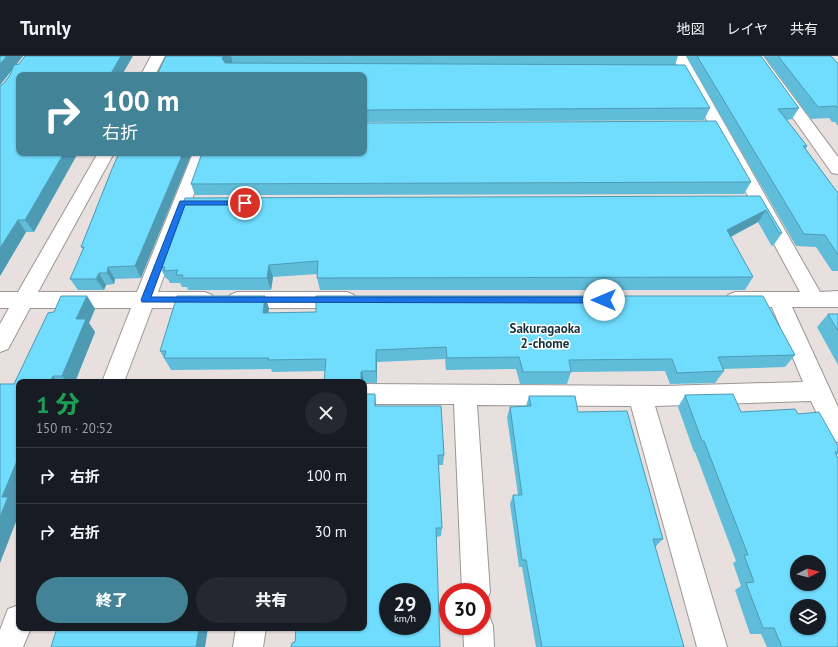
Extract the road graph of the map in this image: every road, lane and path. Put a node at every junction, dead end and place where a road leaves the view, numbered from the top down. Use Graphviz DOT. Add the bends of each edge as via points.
graph roads {
  1 [pos="158,56"];
  2 [pos="679,56"];
  3 [pos="756,56"];
  4 [pos="671,71"];
  5 [pos="687,71"];
  6 [pos="150,72"];
  7 [pos="104,156"];
  8 [pos="201,156"];
  9 [pos="838,168"];
  10 [pos="814,299"];
  11 [pos="838,299"];
  12 [pos="0,300"];
  13 [pos="23,300"];
  14 [pos="145,300"];
  15 [pos="367,300"];
  16 [pos="715,300"];
  17 [pos="778,300"];
  18 [pos="0,343"];
  19 [pos="113,379"];
  20 [pos="818,391"];
  21 [pos="367,394"];
  22 [pos="465,395"];
  23 [pos="640,396"];
  24 [pos="838,431"];
  25 [pos="475,583"];
  26 [pos="16,627"];
  27 [pos="250,631"];
  28 [pos="478,635"];
  29 [pos="8,647"];
  30 [pos="248,647"];
  31 [pos="479,647"];
  32 [pos="712,647"];
  1 -- 6 [label="street"];
  2 -- 5 [label="street"];
  3 -- 9 [label="street"];
  4 -- 5 [label="street"];
  5 -- 10 [label="street" via="710,126 752,201"];
  7 -- 13 [label="street"];
  8 -- 14 [label="street" via="190,203"];
  10 -- 11 [label="street"];
  10 -- 17 [label="street"];
  12 -- 13 [label="street"];
  13 -- 14 [label="street"];
  13 -- 18 [label="street"];
  14 -- 15 [label="street"];
  14 -- 19 [label="street"];
  16 -- 17 [label="street"];
  17 -- 20 [label="street"];
  20 -- 23 [label="street"];
  20 -- 24 [label="street"];
  21 -- 22 [label="street"];
  22 -- 23 [label="street"];
  22 -- 25 [label="street"];
  23 -- 32 [label="street"];
  26 -- 29 [label="street"];
  27 -- 30 [label="street"];
  28 -- 31 [label="street"];
}
